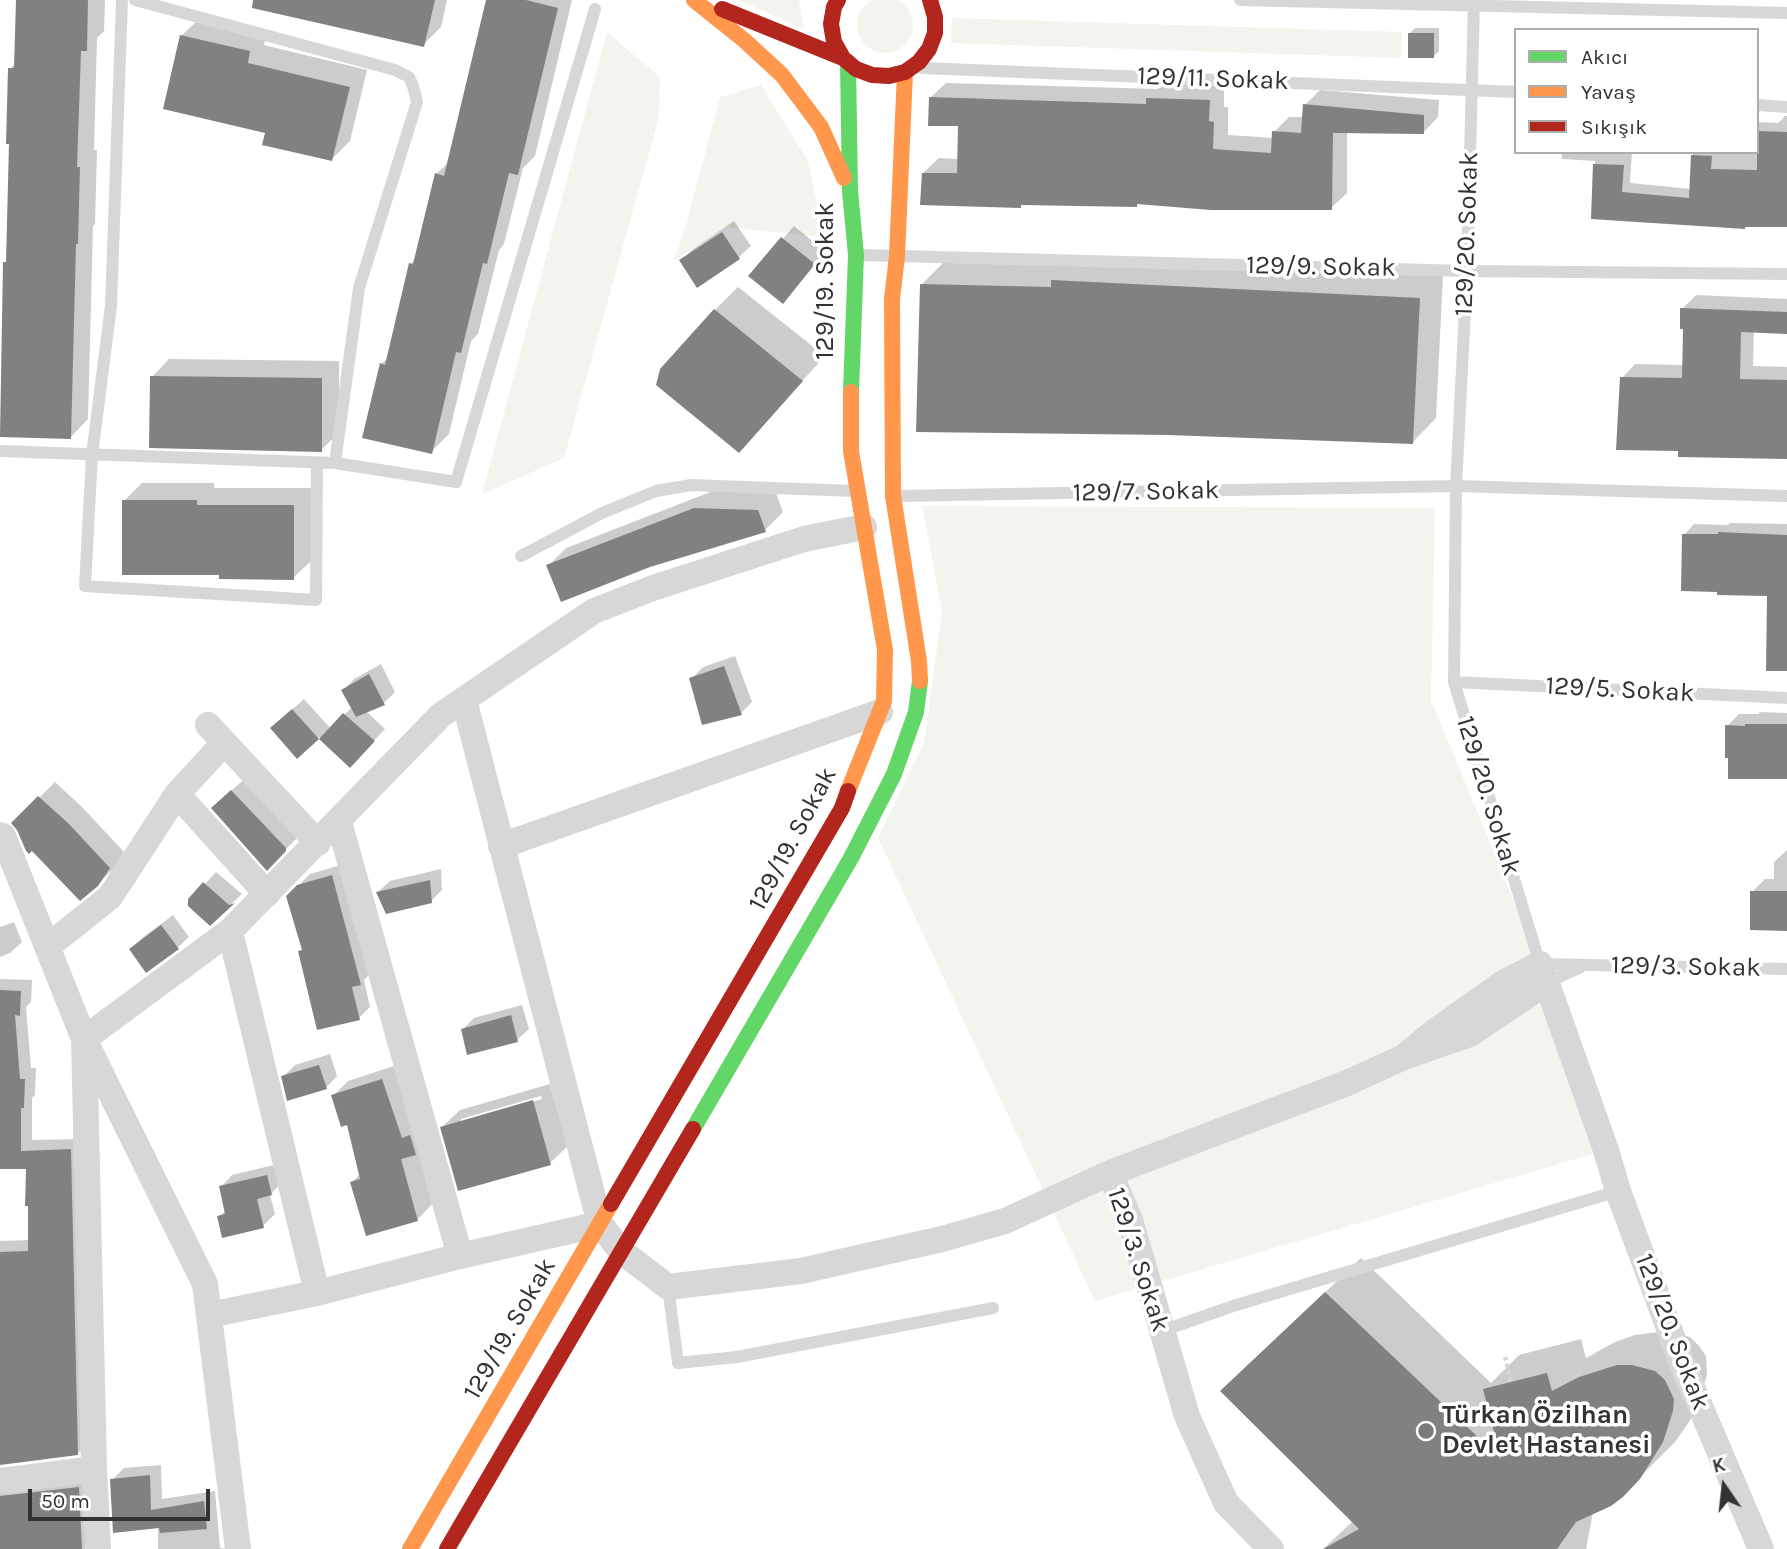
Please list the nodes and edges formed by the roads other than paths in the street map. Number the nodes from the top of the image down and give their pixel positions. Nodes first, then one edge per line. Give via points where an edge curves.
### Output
1 (122, 0) edge
2 (135, 0) edge
3 (696, 0) edge
4 (838, 0) edge
5 (930, 0) edge
6 (1240, 0) edge
7 (1474, 2) edge
8 (595, 9) dead end
9 (1787, 13) edge
10 (845, 60) junction
11 (908, 70) junction
12 (1472, 89) junction
13 (1514, 92) edge
14 (1759, 105) edge
15 (1787, 107) edge
16 (850, 191) junction
17 (856, 255) junction
18 (897, 256) junction
19 (1467, 271) junction
20 (1787, 274) edge
21 (0, 451) edge
22 (92, 455) junction
23 (317, 463) junction
24 (335, 463) junction
25 (1456, 486) junction
26 (875, 494) junction
27 (1787, 496) edge
28 (864, 527) junction
29 (521, 556) dead end
30 (1454, 682) junction
31 (1787, 698) edge
32 (464, 700) junction
33 (880, 712) junction
34 (177, 794) junction
35 (339, 822) junction
36 (0, 835) edge
37 (318, 843) junction
38 (501, 846) junction
39 (267, 894) junction
40 (230, 932) junction
41 (47, 947) junction
42 (1584, 965) junction
43 (1787, 970) edge
44 (1543, 974) junction
45 (84, 1039) junction
46 (1110, 1173) junction
47 (1618, 1191) junction
48 (600, 1224) junction
49 (621, 1251) junction
50 (460, 1256) junction
51 (668, 1287) junction
52 (317, 1293) junction
53 (993, 1308) dead end
54 (209, 1315) junction
55 (1162, 1331) junction
56 (94, 1469) junction
57 (0, 1481) edge
58 (99, 1549) edge
59 (238, 1549) edge
60 (410, 1549) edge
61 (447, 1549) edge
62 (1271, 1549) edge
63 (1761, 1549) edge

1 - 22 lane via 111,306
2 - 24 lane via 395,70 409,77 413,86 417,102 359,288
3 - 10 main road
3 - 16 main road via 782,75 821,127
4 - 10 main road, 129/19. Sokak via 831,24 834,42
5 - 11 main road via 935,33 929,49
6 - 7 lane
7 - 9 lane
7 - 12 lane, 129/20. Sokak
8 - 24 lane via 456,482
10 - 11 main road via 872,75
10 - 16 main road, 129/19. Sokak
11 - 12 lane, 129/11. Sokak
11 - 18 main road, 129/19. Sokak
12 - 13 lane, 129/11. Sokak
12 - 19 lane, 129/20. Sokak
14 - 15 lane
16 - 17 main road, 129/19. Sokak
17 - 18 lane, 129/9. Sokak
17 - 26 main road, 129/19. Sokak via 851,451
18 - 19 lane, 129/9. Sokak
18 - 26 main road, 129/19. Sokak via 891,413
19 - 20 lane, 129/9. Sokak
19 - 25 lane, 129/20. Sokak
21 - 22 lane
22 - 23 lane
22 - 23 lane via 85,586 316,600
23 - 24 lane
25 - 26 lane, 129/7. Sokak
25 - 27 lane, 129/7. Sokak
25 - 30 lane, 129/20. Sokak
26 - 28 main road, 129/19. Sokak
26 - 29 lane, 129/7. Sokak via 691,485 656,491 602,513
26 - 49 main road, 129/19. Sokak via 919,661 916,712 894,774 851,858
28 - 32 street via 804,539 594,611
28 - 33 main road, 129/19. Sokak via 885,650
30 - 31 lane, 129/5. Sokak
30 - 44 lane, 129/20. Sokak
32 - 35 street via 441,715
32 - 38 street
33 - 38 street
33 - 48 main road, 129/19. Sokak via 842,808
34 - 37 street via 216,734
34 - 39 street
34 - 41 street via 110,897
35 - 37 street
35 - 50 street
36 - 41 street
37 - 39 street
38 - 48 street
39 - 40 street
40 - 45 street
40 - 52 street
41 - 45 street
42 - 43 lane, 129/3. Sokak
42 - 44 lane, 129/3. Sokak
42 - 44 lane, 129/3. Sokak
44 - 46 street, 129/3. Sokak via 1503,983 1404,1057
44 - 47 street, 129/20. Sokak
45 - 54 street via 205,1284
45 - 56 street
46 - 51 street via 1005,1221 942,1239 802,1271
46 - 55 street, 129/3. Sokak via 1130,1220
47 - 55 lane
47 - 63 street, 129/20. Sokak via 1683,1366
48 - 49 street
48 - 50 street
48 - 60 main road, 129/19. Sokak
49 - 51 street
49 - 61 main road, 129/19. Sokak
50 - 52 street
51 - 53 lane via 678,1363 737,1357
52 - 54 street
54 - 59 street
55 - 62 street, 129/3. Sokak via 1187,1416 1222,1496
56 - 57 street
56 - 58 street

